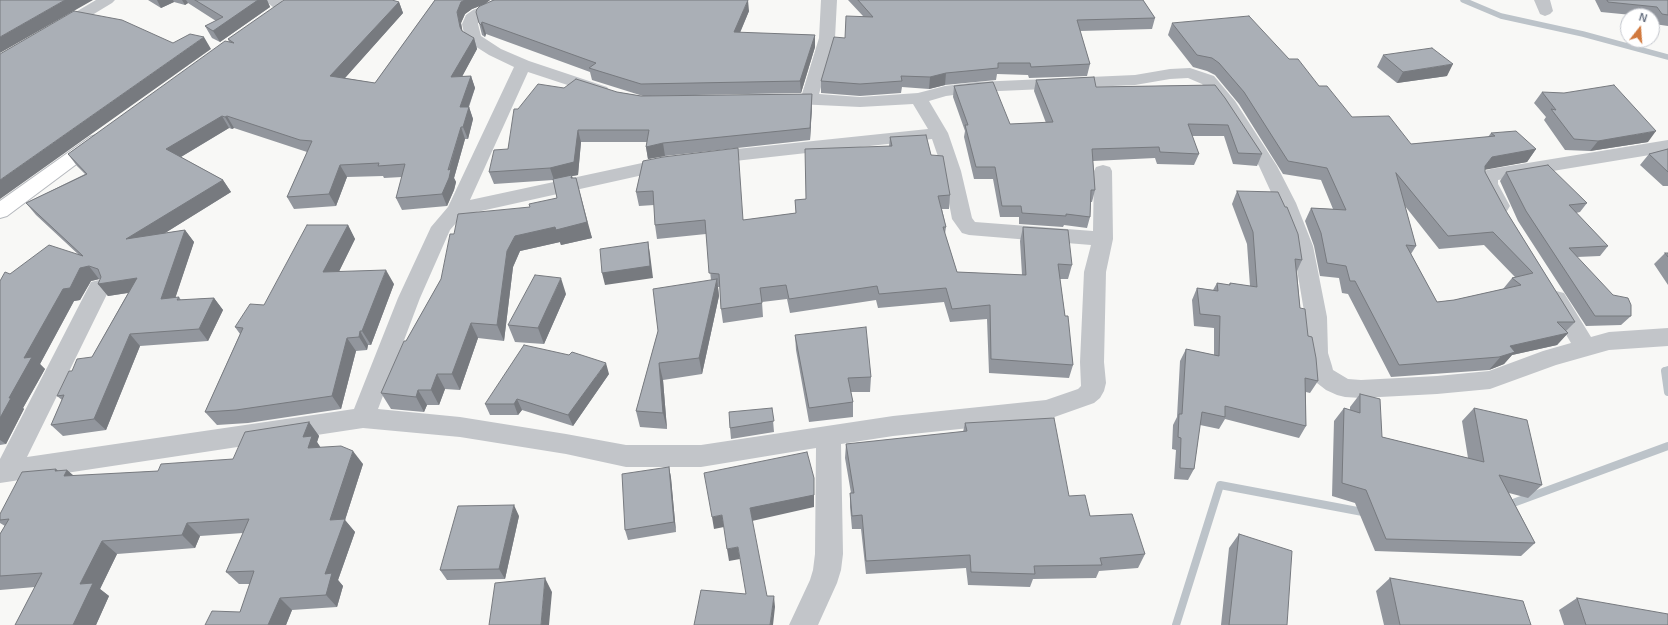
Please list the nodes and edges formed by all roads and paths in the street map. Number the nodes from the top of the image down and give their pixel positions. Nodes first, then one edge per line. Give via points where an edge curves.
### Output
1 (106, 0) edge
2 (474, 0) edge
3 (829, 0) edge
4 (496, 4) edge
5 (47, 35) edge
6 (523, 65) junction
7 (613, 95) edge
8 (919, 98) junction
9 (762, 99) edge
10 (809, 99) junction
11 (107, 133) edge
12 (939, 133) junction
13 (1668, 146) edge
14 (1103, 171) dead end
15 (456, 210) junction
16 (0, 211) edge
17 (1508, 222) edge
18 (1103, 239) junction
19 (1545, 282) edge
20 (99, 288) edge
21 (1668, 337) edge
22 (1586, 348) junction
23 (363, 418) junction
24 (829, 437) junction
25 (4, 471) edge
26 (803, 625) edge

1 - 5 street
2 - 4 street
3 - 10 street via 828,38
4 - 6 street via 472,18 470,24 473,38
6 - 7 street
6 - 15 street
8 - 10 street via 860,102
8 - 12 street
8 - 22 street via 945,91 977,87 1135,80 1170,74 1190,73 1208,80 1229,105 1268,166 1286,203 1303,246 1316,316 1320,366 1325,376 1345,388 1437,385 1490,380 1551,357
9 - 10 street
11 - 16 street
12 - 15 street via 665,163
12 - 18 street via 952,171 962,219 969,228
13 - 17 street via 1491,175 1488,184
14 - 18 street
15 - 23 street via 441,227 409,298
18 - 24 street via 1095,272 1092,362 1094,383 1092,391 1086,396 1046,410 893,426
19 - 22 street
20 - 25 street
21 - 22 street via 1609,341
23 - 24 street via 460,427 626,456 700,456
23 - 25 street
24 - 26 street via 830,554 823,583

